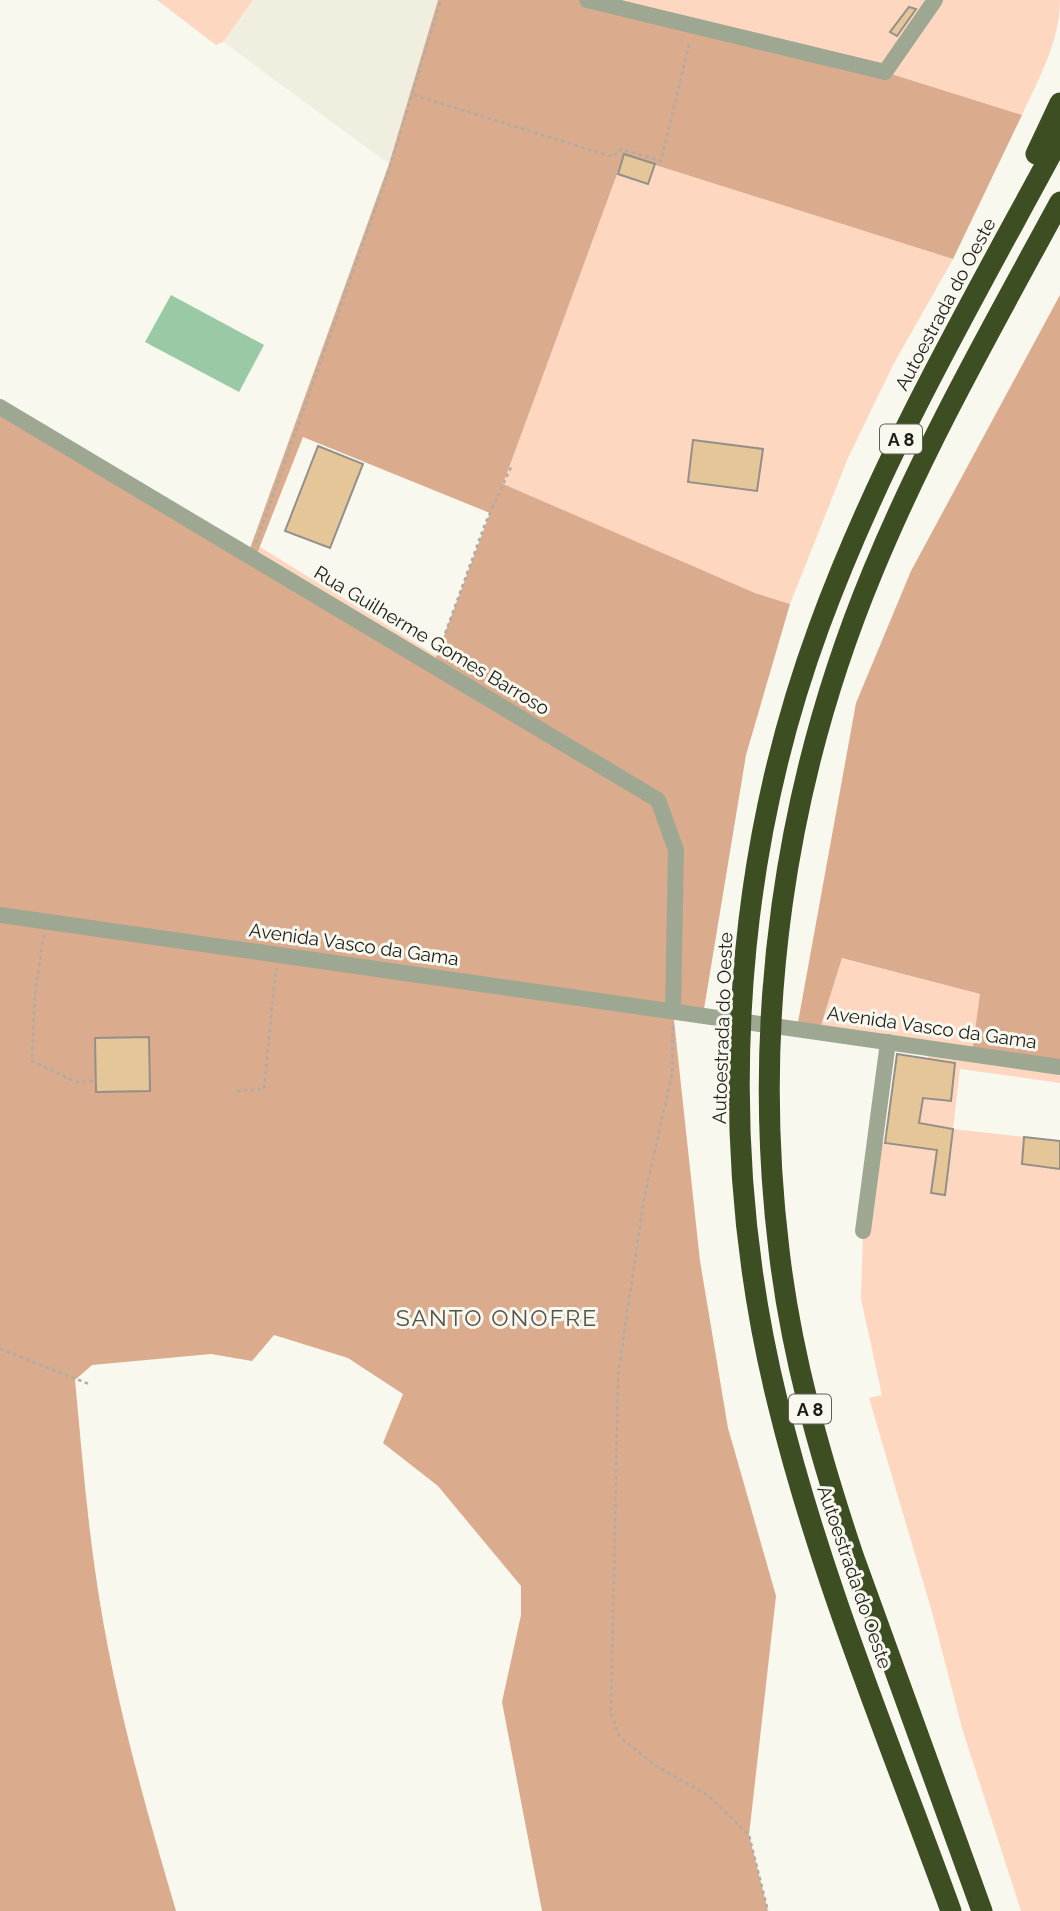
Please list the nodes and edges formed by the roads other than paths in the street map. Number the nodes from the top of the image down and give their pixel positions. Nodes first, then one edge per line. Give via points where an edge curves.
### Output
1 (587, 0) edge
2 (935, 0) edge
3 (1060, 103) edge
4 (1060, 138) edge
5 (1060, 202) edge
6 (1060, 230) edge
7 (993, 256) junction
8 (999, 318) junction
9 (0, 407) edge
10 (0, 915) edge
11 (673, 1011) junction
12 (888, 1042) junction
13 (1060, 1068) edge
14 (863, 1231) dead end
15 (906, 1786) junction
16 (935, 1911) edge
17 (951, 1911) edge
18 (982, 1911) edge

1 - 2 street via 885,72
3 - 7 highway
4 - 7 highway, Autoestrada do Oeste / A 8
5 - 8 highway, Autoestrada do Oeste / A 8
6 - 8 highway via 1030,284
7 - 15 highway, Autoestrada do Oeste / A 8 via 895,450 819,627 769,806 748,931 743,994 741,1155 764,1343 813,1528
8 - 18 highway, Autoestrada do Oeste / A 8 via 898,513 827,699 784,883 769,1070 779,1251 788,1314 816,1434 853,1555
9 - 11 street, Rua Guilherme Gomes Barroso via 658,800 676,850
10 - 11 street, Avenida Vasco da Gama
11 - 12 street, Avenida Vasco da Gama
12 - 13 street, Avenida Vasco da Gama
12 - 14 street
15 - 16 highway via 911,1835
15 - 17 highway, Autoestrada do Oeste / A 8

